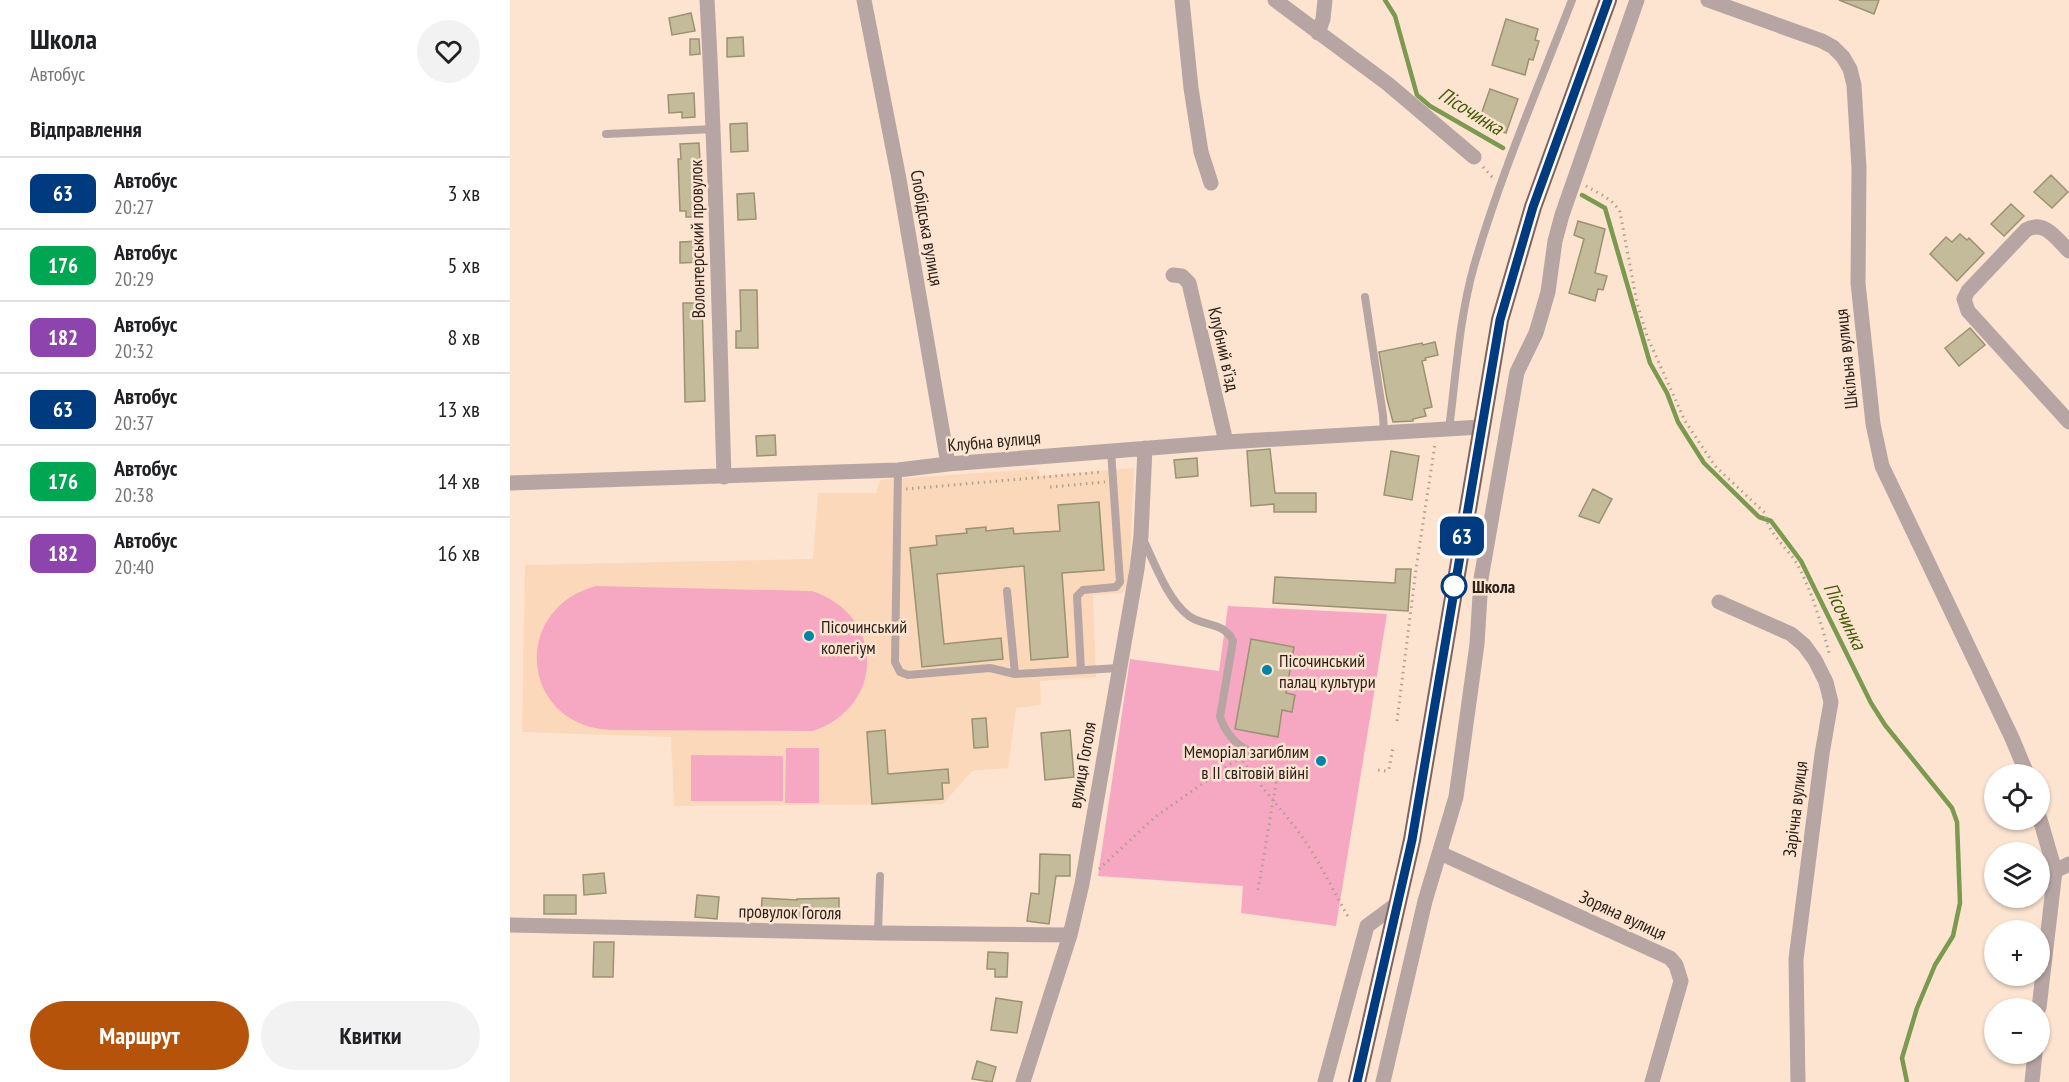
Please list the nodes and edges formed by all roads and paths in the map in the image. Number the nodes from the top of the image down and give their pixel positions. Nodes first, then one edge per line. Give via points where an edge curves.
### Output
1 (707, 0) edge
2 (864, 0) edge
3 (1182, 0) edge
4 (1275, 0) edge
5 (1325, 0) edge
6 (1572, 0) edge
7 (1608, 0) edge
8 (1637, 0) edge
9 (1709, 0) edge
10 (1318, 33) junction
11 (714, 129) junction
12 (606, 134) dead end
13 (1474, 158) joint
14 (1574, 179) junction
15 (1211, 183) dead end
16 (1501, 186) junction
17 (2069, 251) edge
18 (1173, 275) dead end
19 (1365, 297) dead end
20 (2069, 422) edge
21 (1481, 427) junction
22 (1443, 429) junction
23 (1384, 433) junction
24 (1226, 442) junction
25 (1145, 448) junction
26 (1111, 451) junction
27 (948, 464) junction
28 (898, 470) junction
29 (1112, 471) junction
30 (724, 477) junction
31 (1040, 477) junction
32 (1113, 481) junction
33 (510, 483) edge
34 (1040, 483) dead end
35 (1050, 487) dead end
36 (899, 490) junction
37 (1141, 536) junction
38 (1007, 591) dead end
39 (1719, 602) dead end
40 (1831, 661) dead end
41 (1119, 668) junction
42 (1081, 670) junction
43 (1015, 674) junction
44 (1397, 722) dead end
45 (1393, 747) dead end
46 (1274, 755) dead end
47 (2023, 764) edge
48 (1378, 770) dead end
49 (1278, 772) dead end
50 (1272, 801) junction
51 (2043, 830) edge
52 (1440, 853) junction
53 (2069, 864) edge
54 (2055, 871) junction
55 (880, 876) dead end
56 (1082, 884) junction
57 (1258, 890) dead end
58 (1398, 903) junction
59 (1349, 918) dead end
60 (510, 925) edge
61 (878, 933) junction
62 (1070, 935) junction
63 (2041, 998) edge
64 (2034, 1064) edge
65 (1023, 1082) edge
66 (1325, 1082) edge
67 (1357, 1082) edge
68 (1383, 1082) edge
69 (1652, 1082) edge
70 (1798, 1082) edge
71 (2032, 1082) edge

1 - 11 street, Волонтерський провулок
2 - 27 street, Слобідська вулиця
3 - 15 street via 1194,110
4 - 10 street
5 - 10 street
6 - 16 lane
7 - 21 highway via 1533,207 1500,320
8 - 14 street
9 - 47 street, Шкільна вулиця via 1822,41 1838,52 1850,69 1858,168 1858,283 1873,424 1882,466
10 - 13 street via 1388,84
11 - 12 lane
11 - 30 street, Волонтерський провулок
13 - 16 path
14 - 40 path via 1616,205 1620,212 1647,336 1685,421 1715,466 1765,513 1766,523 1797,564
14 - 52 street via 1555,241 1548,292 1536,333 1517,372 1481,579 1477,644 1456,797
16 - 22 lane via 1474,267
17 - 20 street via 2046,228 2033,226 1964,299 1968,311
18 - 24 street, Клубний в’їзд via 1182,276 1189,283
19 - 23 lane
21 - 22 street, Клубна вулиця
21 - 58 highway
22 - 23 street, Клубна вулиця
22 - 44 path via 1416,569
23 - 24 street, Клубна вулиця
24 - 25 street, Клубна вулиця
25 - 26 street, Клубна вулиця
25 - 37 street, вулиця Гоголя
26 - 27 street, Клубна вулиця
26 - 29 lane
27 - 28 street, Клубна вулиця
28 - 30 street, Клубна вулиця
28 - 36 lane
29 - 31 path
29 - 32 lane
30 - 33 street, Клубна вулиця
31 - 34 path
31 - 36 path
32 - 35 path
32 - 42 lane via 1120,582 1114,588 1083,590 1077,596
36 - 43 lane via 895,662 898,669 908,675 990,668
37 - 41 street, вулиця Гоголя
37 - 46 lane via 1164,584 1185,614 1223,628 1233,641 1220,717 1224,728 1250,752
38 - 43 lane
39 - 70 street, Зарічна вулиця via 1791,634 1804,645 1826,682 1831,702 1796,959
41 - 42 lane
41 - 56 street, вулиця Гоголя
42 - 43 lane
45 - 48 path via 1389,769
49 - 50 path
50 - 56 path via 1241,757 1155,817
50 - 57 path
50 - 59 path via 1305,842
51 - 54 street
52 - 68 street
52 - 69 street, Зоряна вулиця via 1670,958 1681,981
53 - 54 street
54 - 63 street
55 - 61 lane
56 - 62 street, вулиця Гоголя
58 - 66 street via 1367,926
58 - 67 highway
60 - 61 street, провулок Гоголя
61 - 62 street, провулок Гоголя
62 - 65 street, вулиця Гоголя
64 - 71 street

